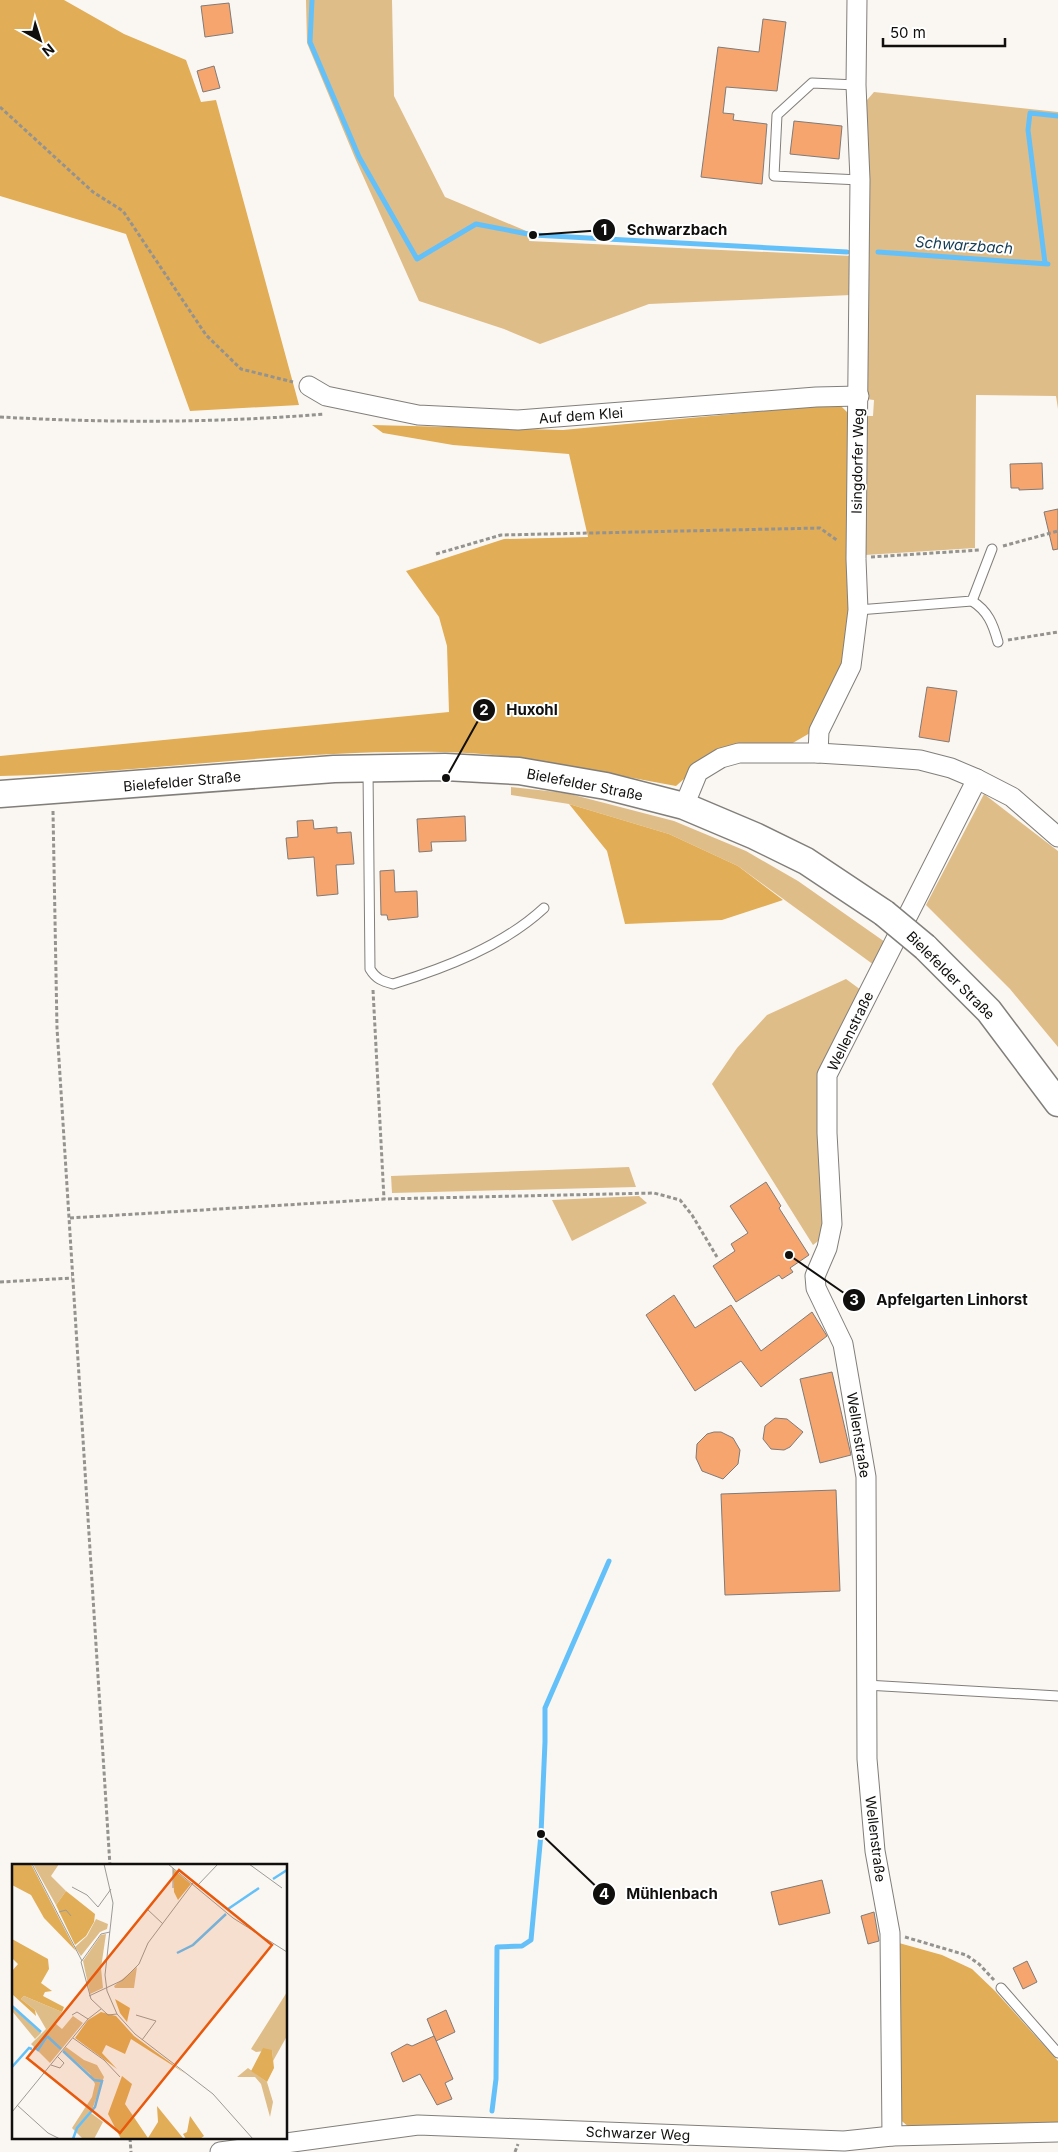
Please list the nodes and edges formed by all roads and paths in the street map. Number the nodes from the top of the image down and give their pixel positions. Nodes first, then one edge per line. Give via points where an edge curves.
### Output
1 (857, 0) edge
2 (856, 85) junction
3 (0, 107) edge
4 (860, 180) junction
5 (308, 386) joint
6 (859, 396) junction
7 (330, 414) dead end
8 (0, 418) edge
9 (1058, 531) edge
10 (839, 549) dead end
11 (992, 549) junction
12 (436, 554) dead end
13 (856, 558) junction
14 (972, 601) junction
15 (858, 610) junction
16 (1058, 632) edge
17 (998, 642) joint
18 (818, 753) junction
19 (368, 768) junction
20 (977, 779) junction
21 (53, 792) junction
22 (0, 794) edge
23 (684, 806) junction
24 (1058, 837) edge
25 (544, 908) dead end
26 (374, 977) junction
27 (1058, 1103) edge
28 (384, 1199) junction
29 (70, 1218) junction
30 (717, 1257) dead end
31 (72, 1278) junction
32 (0, 1282) edge
33 (866, 1685) junction
34 (1058, 1696) edge
35 (110, 1864) edge
36 (890, 1933) junction
37 (1001, 1988) joint
38 (1058, 2053) edge
39 (1058, 2132) edge
40 (892, 2136) junction
41 (844, 2146) edge
42 (220, 2152) edge

1 - 2 street, Isingdorfer Weg
2 - 4 street, Isingdorfer Weg
2 - 4 lane via 812,83 777,115 774,176
3 - 5 path via 93,192 122,211 206,335 241,369
4 - 6 street, Isingdorfer Weg
5 - 6 street, Auf dem Klei via 326,396 418,415 518,420
6 - 13 street, Isingdorfer Weg
7 - 8 path via 84,422
9 - 11 path
10 - 12 path via 838,540 820,528 501,535
11 - 13 path
11 - 14 lane
13 - 15 street, Isingdorfer Weg
14 - 15 lane
14 - 17 lane via 983,608
15 - 18 street, Isingdorfer Weg via 851,666 820,731
16 - 17 path
18 - 20 street via 920,760
18 - 23 street via 739,754 721,758 698,772
19 - 21 main road, Bielefelder Straße
19 - 23 main road, Bielefelder Straße via 519,770 606,786
19 - 26 lane via 370,969
20 - 24 street via 1012,797
20 - 33 street, Wellenstraße via 827,1075 832,1224 827,1248 815,1276 816,1288 843,1344 866,1476
21 - 22 main road, Bielefelder Straße
21 - 29 path via 57,1028
23 - 27 main road, Bielefelder Straße, bridge via 806,861 884,913 925,947 989,1011
25 - 26 lane via 520,929 455,962 393,984
26 - 28 path via 372,999
28 - 29 path
28 - 30 path via 654,1193 680,1200
29 - 31 path
31 - 32 path
31 - 35 path
33 - 34 lane
33 - 36 street, Wellenstraße via 867,1759 874,1842
36 - 37 path via 966,1955
36 - 40 street, Wellenstraße
37 - 38 lane
39 - 40 street, Schwarzer Weg
40 - 41 street, Schwarzer Weg
41 - 42 street, Schwarzer Weg via 418,2125

